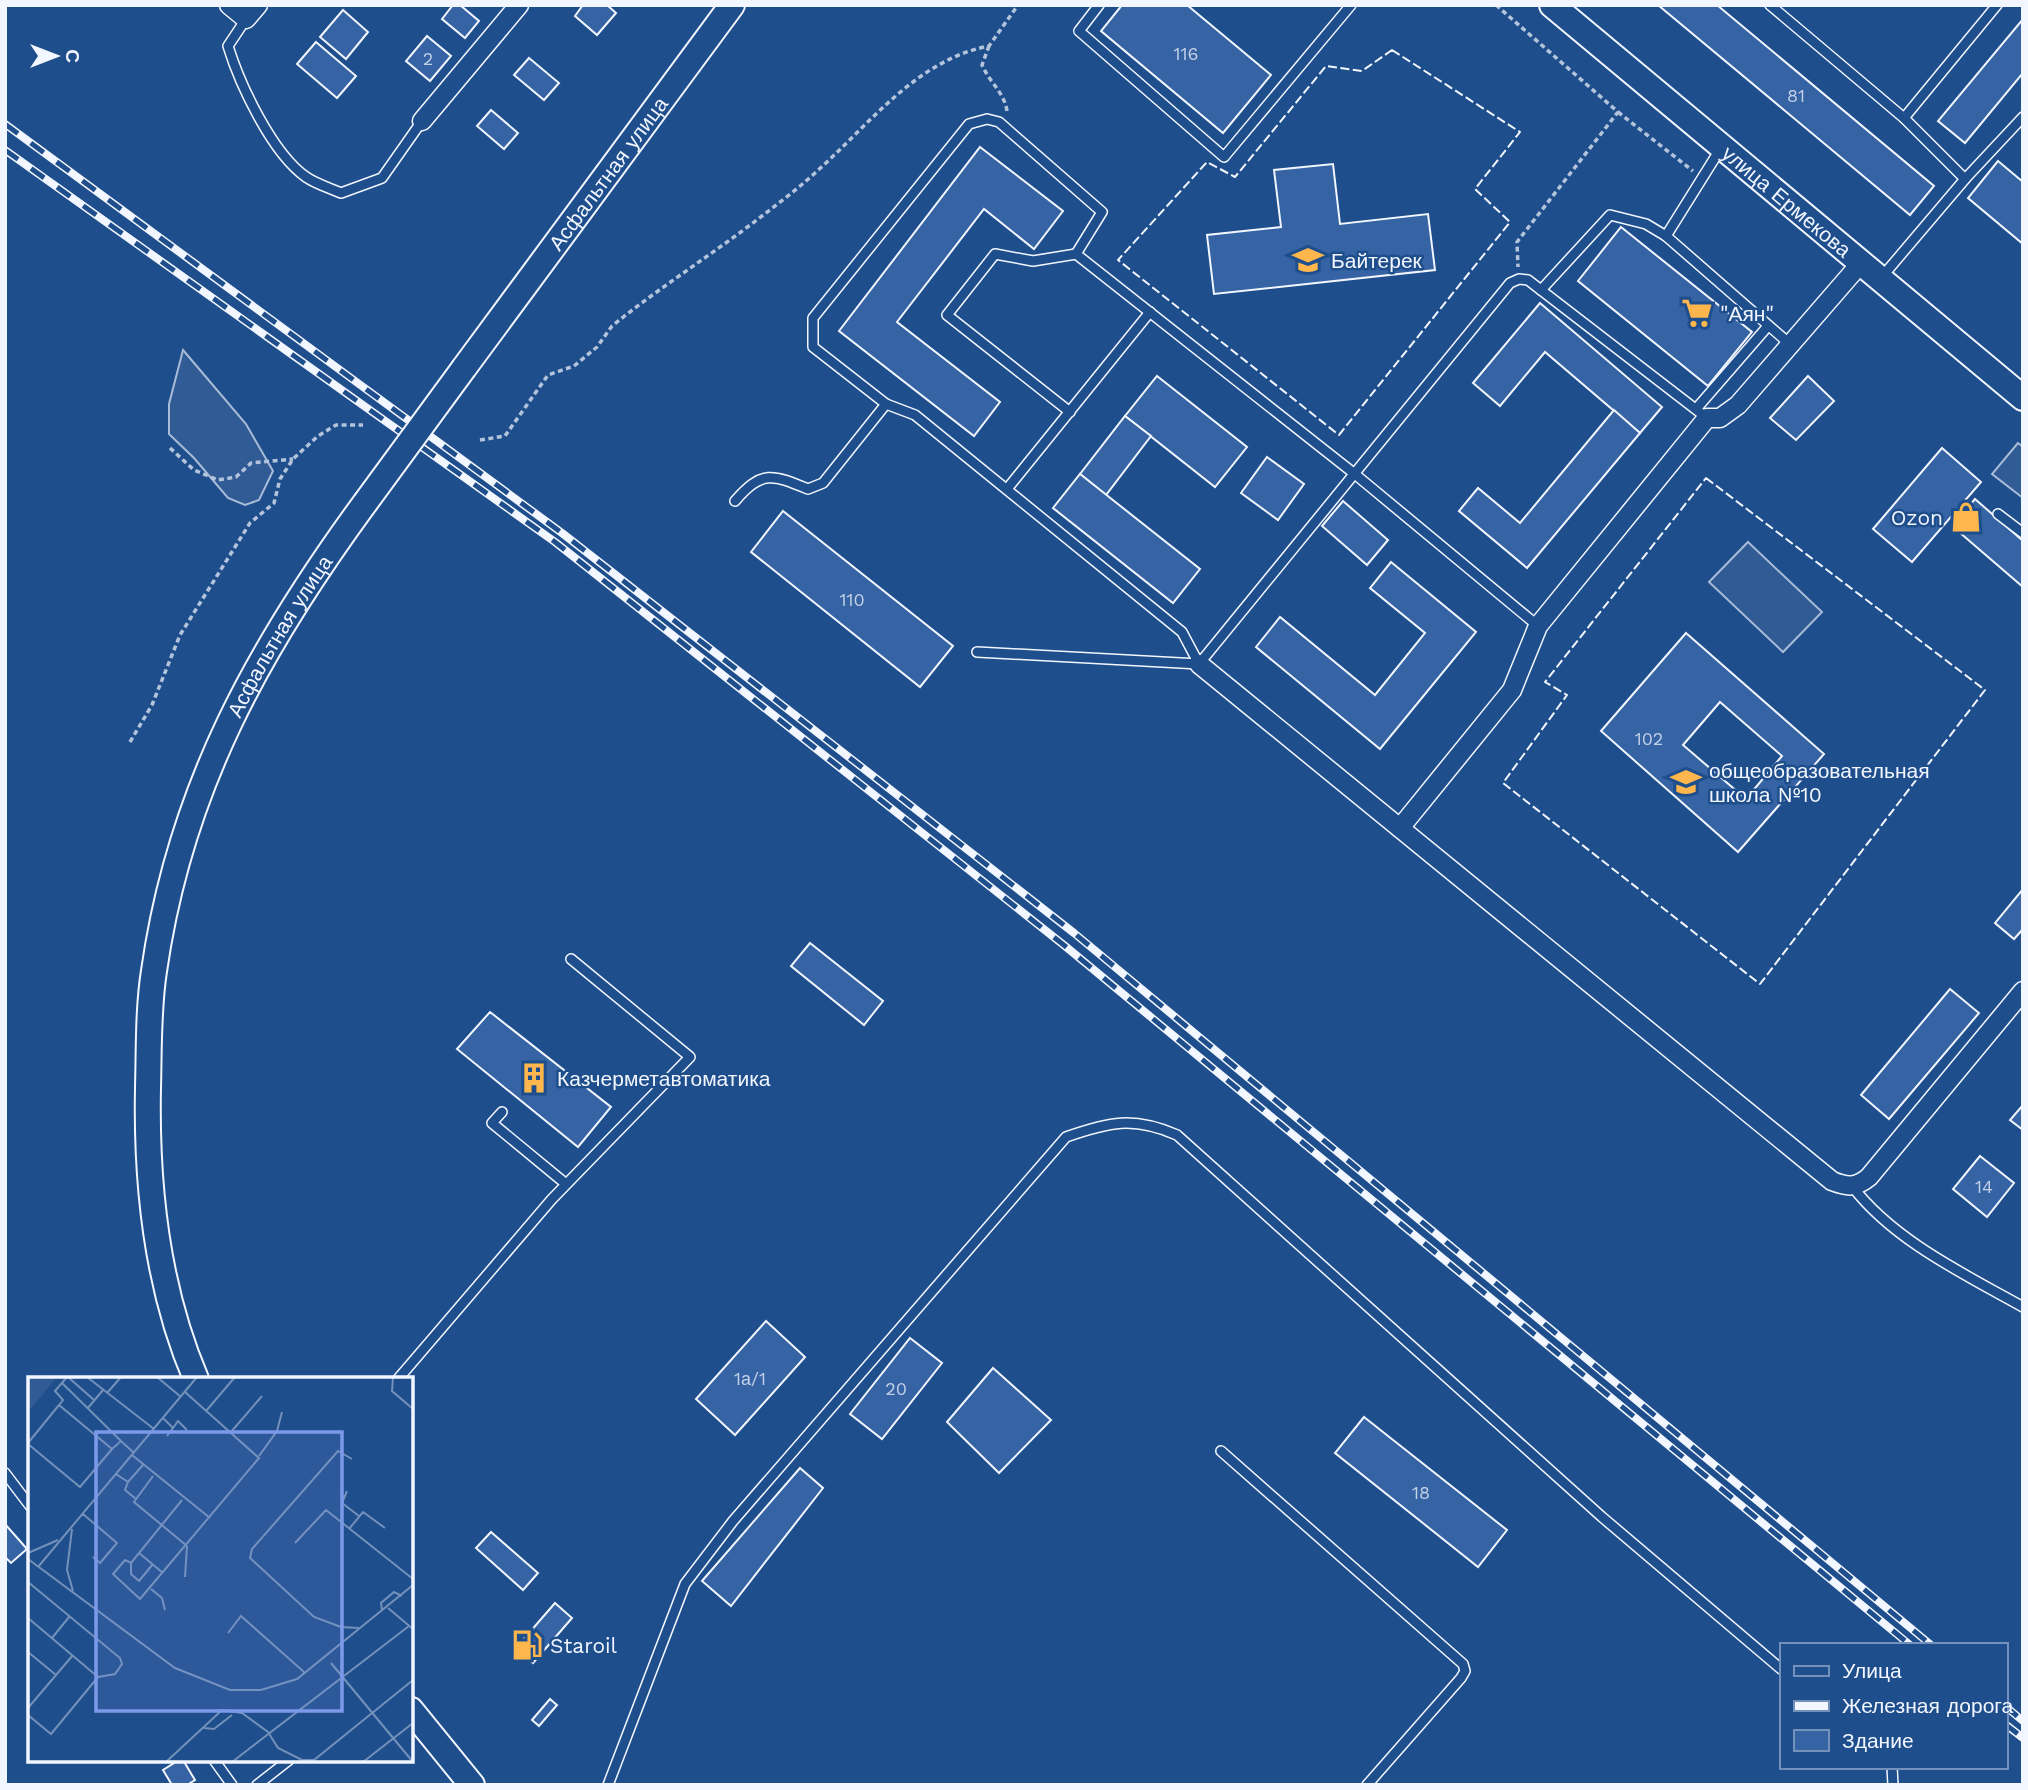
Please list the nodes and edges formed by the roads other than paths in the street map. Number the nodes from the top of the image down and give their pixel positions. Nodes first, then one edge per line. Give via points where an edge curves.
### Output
1 (229, 5) edge
2 (519, 5) edge
3 (732, 5) edge
4 (1099, 5) edge
5 (1351, 5) edge
6 (1552, 5) edge
7 (1770, 5) edge
8 (1997, 5) edge
9 (252, 12) edge
10 (2023, 117) edge
11 (1904, 118) junction
12 (422, 121) joint
13 (1722, 147) junction
14 (1965, 179) junction
15 (1666, 236) junction
16 (1076, 254) junction
17 (1861, 263) junction
18 (1881, 279) junction
19 (1541, 290) junction
20 (1150, 312) junction
21 (1768, 326) junction
22 (1791, 345) junction
23 (2023, 398) edge
24 (886, 404) junction
25 (1070, 412) junction
26 (1701, 414) junction
27 (1356, 475) junction
28 (1007, 489) junction
29 (735, 501) dead end
30 (1998, 514) dead end
31 (2023, 533) edge
32 (1538, 626) junction
33 (977, 652) dead end
34 (1199, 664) junction
35 (1400, 828) junction
36 (571, 959) dead end
37 (2023, 991) edge
38 (502, 1112) dead end
39 (566, 1184) junction
40 (1853, 1186) junction
41 (2023, 1307) edge
42 (195, 1377) edge
43 (400, 1377) edge
44 (1221, 1451) dead end
45 (5, 1473) edge
46 (28, 1503) edge
47 (1780, 1668) edge
48 (413, 1712) edge
49 (215, 1762) edge
50 (286, 1762) edge
51 (232, 1785) edge
52 (257, 1785) edge
53 (472, 1785) edge
54 (608, 1785) edge
55 (1367, 1785) edge

1 - 9 street
2 - 12 street
3 - 42 main road, Асфальтная улица, bridge via 312,575 263,654 218,743 190,816 153,973 146,1152 169,1298
4 - 5 lane via 1079,31 1224,157
6 - 13 main road, улица Ермекова
7 - 11 lane
8 - 11 lane
9 - 12 lane via 228,46 239,81 271,138 306,177 341,192 383,178
10 - 14 lane
11 - 14 lane
13 - 15 lane
13 - 17 main road, улица Ермекова
14 - 18 lane
15 - 19 lane via 1646,224 1610,215
15 - 21 lane
16 - 20 lane
16 - 24 lane via 1102,212 999,122 987,119 969,124 813,318 813,347
16 - 25 lane via 1033,261 995,254 947,315
17 - 18 main road, улица Ермекова
17 - 22 street
18 - 23 main road, улица Ермекова
19 - 26 lane
19 - 27 lane via 1528,280 1510,283
20 - 25 lane
20 - 27 lane
21 - 22 lane
21 - 26 lane
22 - 26 street via 1738,405 1720,418
24 - 28 lane via 915,415
24 - 29 lane via 823,483 808,489 774,475 751,483
25 - 28 lane
26 - 32 street
27 - 32 lane
27 - 34 lane
28 - 34 lane via 1182,632
30 - 31 lane
32 - 35 street via 1512,690
33 - 34 lane
34 - 35 street
35 - 40 street via 1832,1181
36 - 39 lane via 690,1057
37 - 40 street via 1869,1177
38 - 39 lane via 492,1123
39 - 43 lane
40 - 41 lane via 1885,1220 1932,1254
44 - 55 lane via 1463,1664 1461,1678
45 - 46 lane
47 - 54 lane via 1602,1517 1177,1135 1152,1124 1110,1122 1066,1138 733,1521 685,1584
48 - 53 main road
49 - 51 lane
50 - 52 lane

